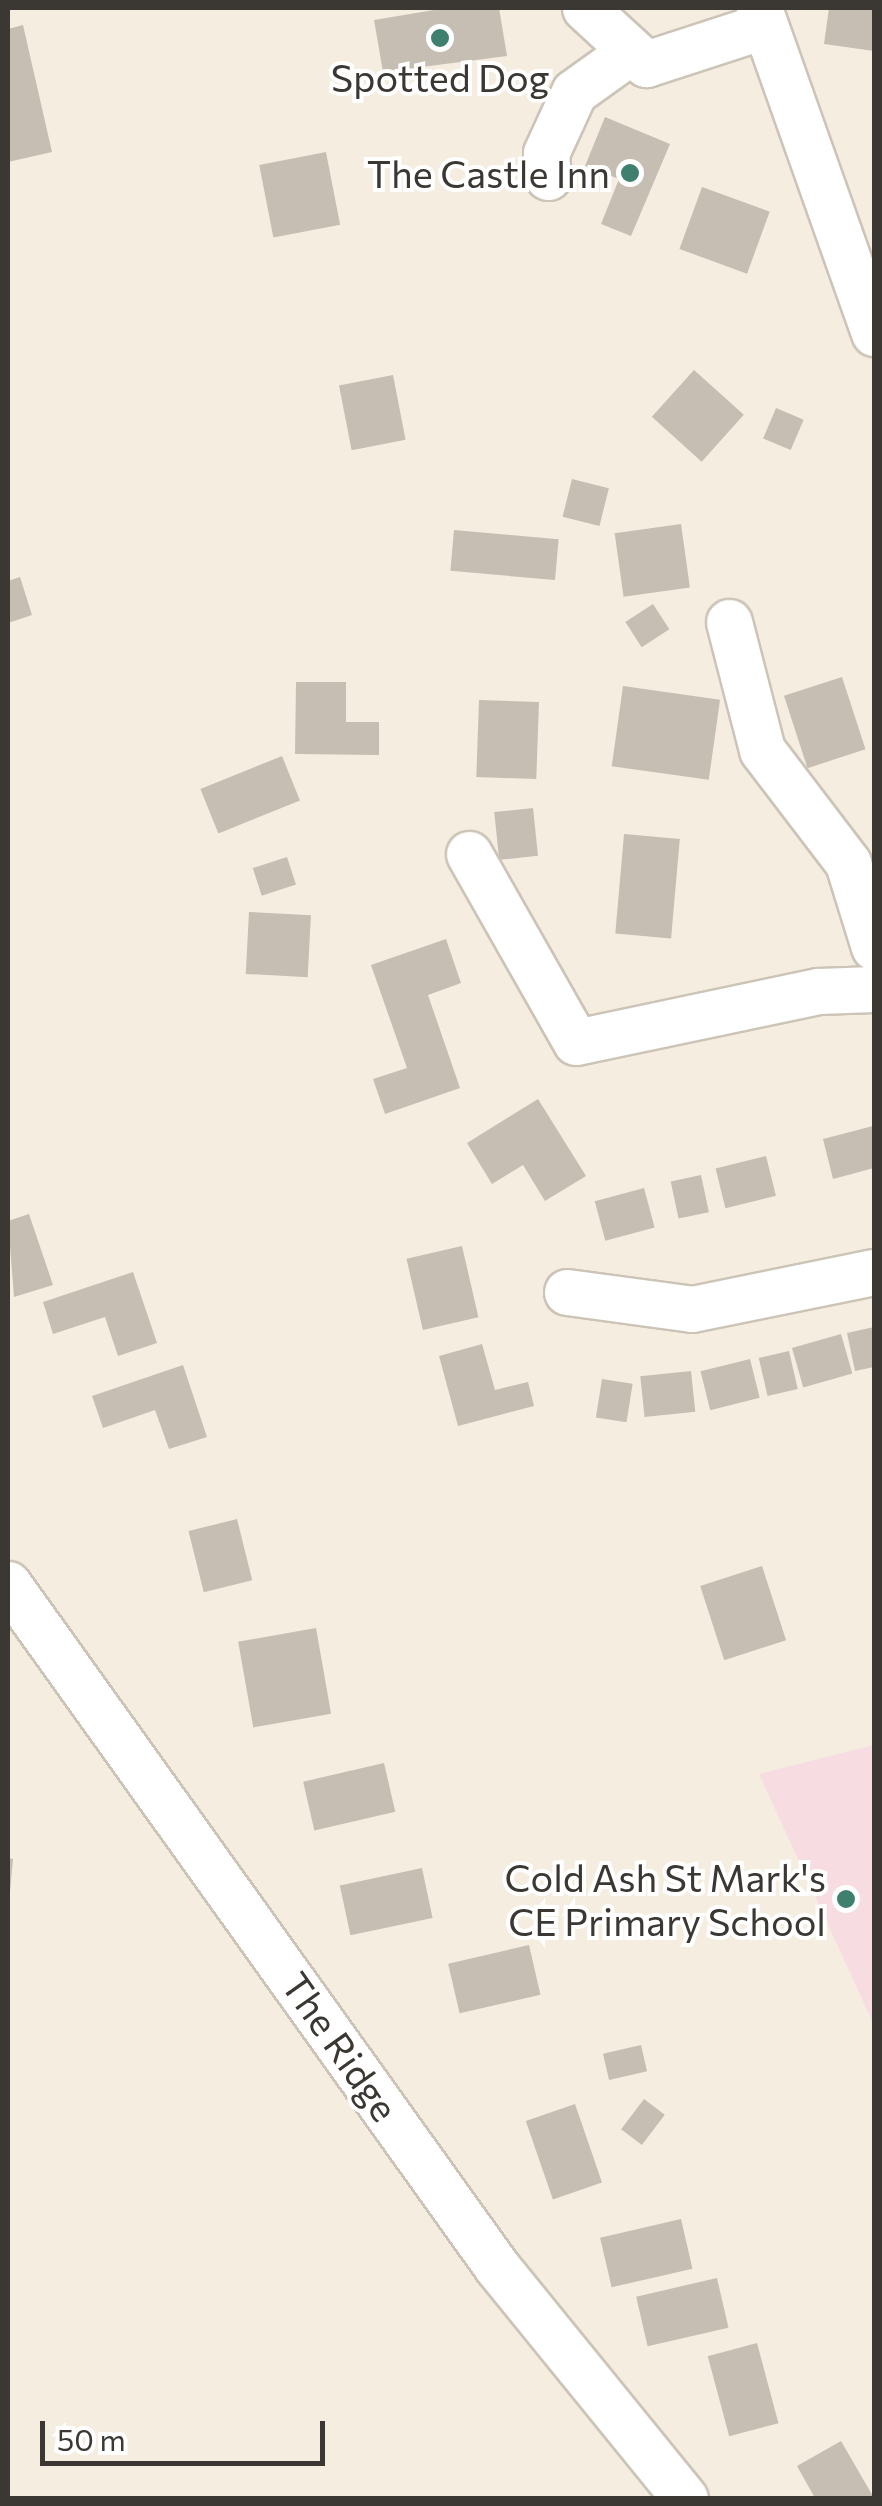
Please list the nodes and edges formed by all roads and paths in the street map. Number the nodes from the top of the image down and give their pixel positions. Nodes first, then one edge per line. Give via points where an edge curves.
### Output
1 (585, 8) edge
2 (761, 17) edge
3 (631, 51) junction
4 (548, 177) dead end
5 (874, 334) edge
6 (728, 622) dead end
7 (470, 854) dead end
8 (874, 948) edge
9 (874, 989) edge
10 (874, 1272) edge
11 (567, 1292) dead end
12 (8, 1584) edge
13 (684, 2498) edge

1 - 3 street
2 - 3 street via 646,64
2 - 5 street
3 - 4 street via 574,92 546,153
6 - 8 street via 762,750 848,863
7 - 9 street via 576,1042 819,991
10 - 11 street via 692,1309
12 - 13 street, The Ridge via 497,2268

